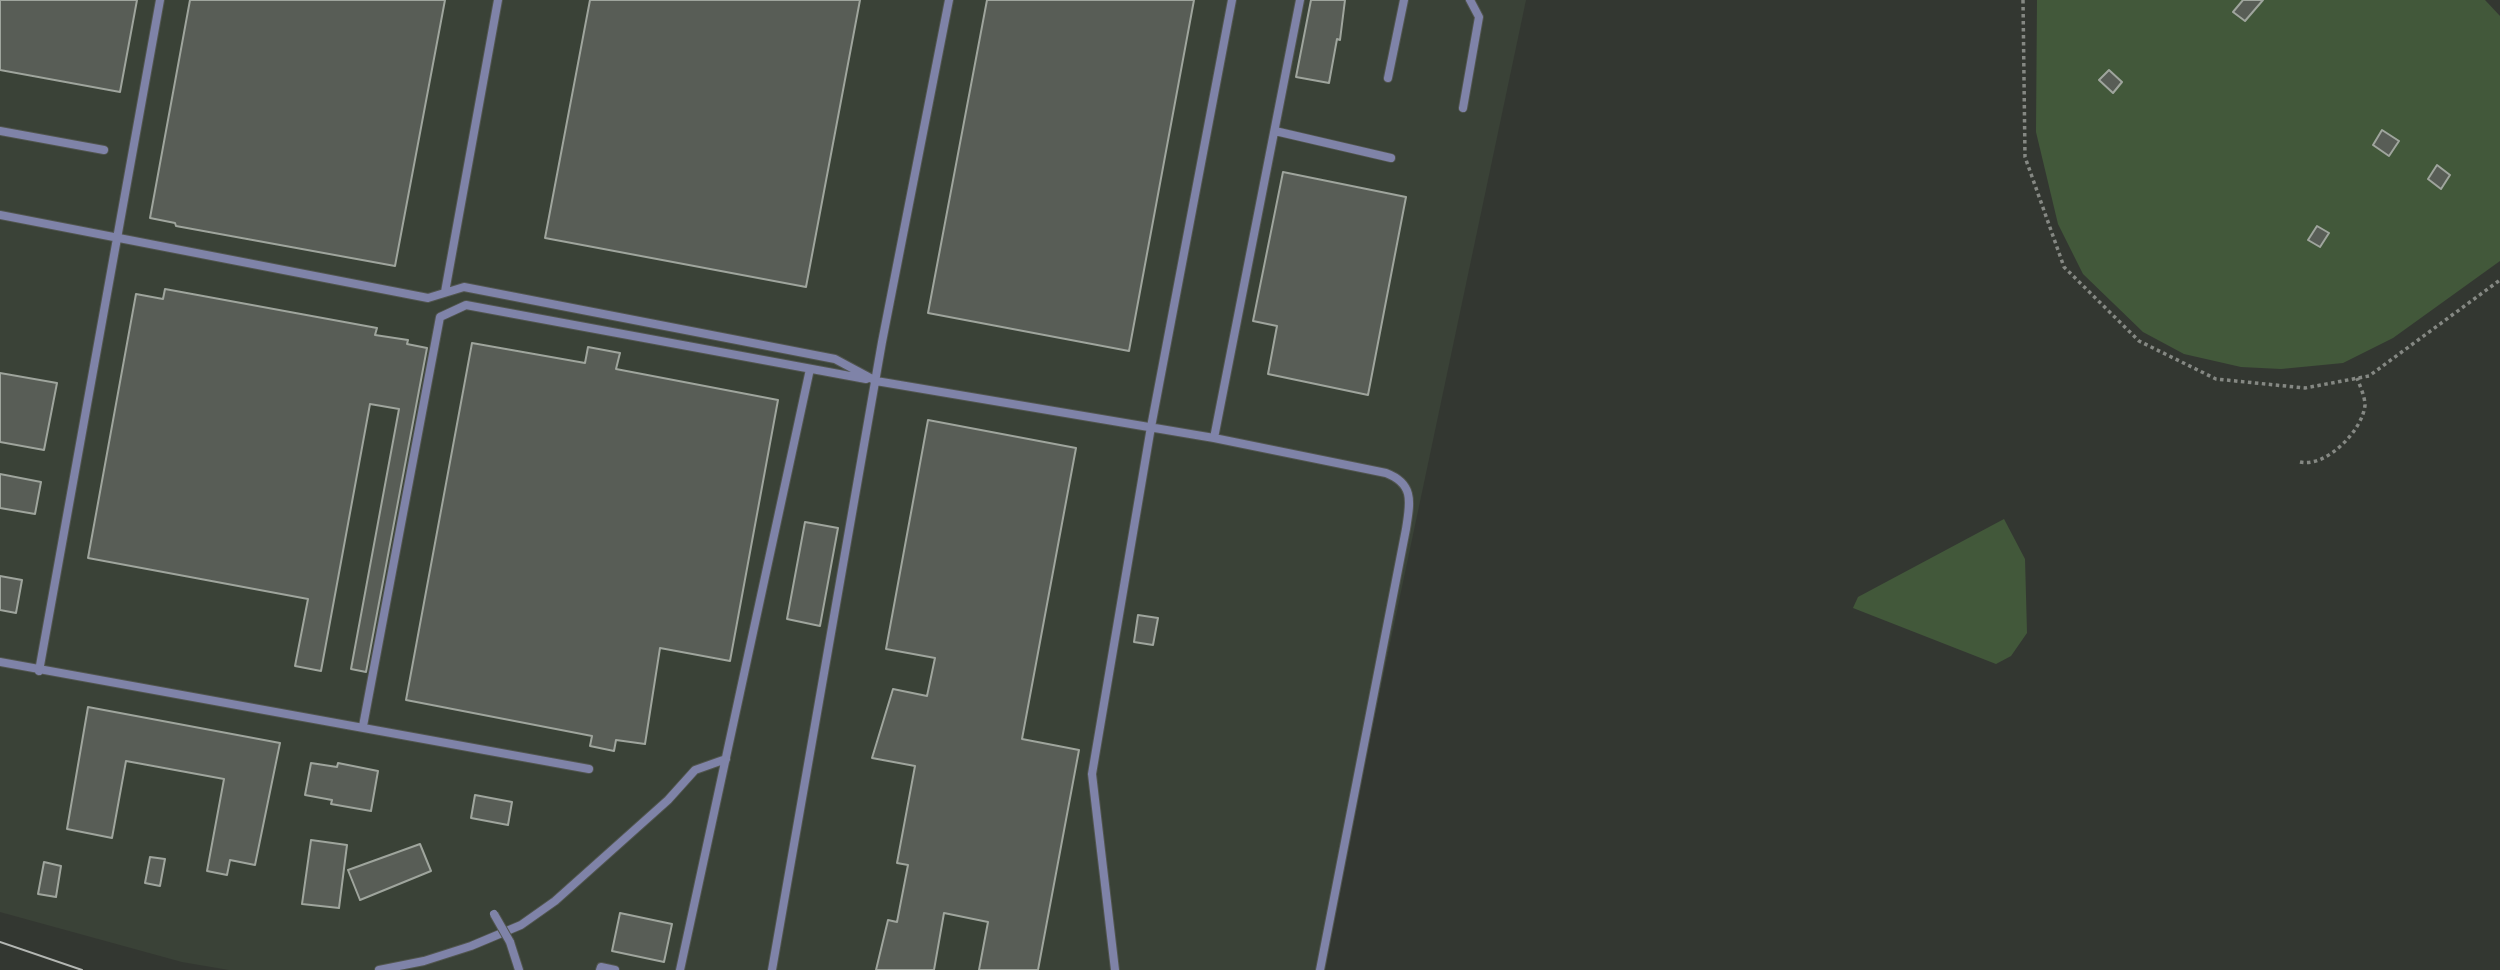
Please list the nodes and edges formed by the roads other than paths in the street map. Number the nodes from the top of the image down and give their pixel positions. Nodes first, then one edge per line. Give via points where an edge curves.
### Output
1 (160, 0) edge
2 (498, 0) edge
3 (949, 0) edge
4 (1232, 0) edge
5 (1300, 0) edge
6 (1404, 0) edge
7 (1470, 0) edge
8 (1388, 78) dead end
9 (1463, 108) dead end
10 (0, 131) edge
11 (1275, 131) junction
12 (104, 150) dead end
13 (1391, 158) dead end
14 (0, 215) edge
15 (117, 236) junction
16 (445, 292) junction
17 (810, 369) junction
18 (876, 381) junction
19 (1151, 427) junction
20 (1214, 438) junction
21 (0, 662) edge
22 (39, 671) junction
23 (363, 726) junction
24 (726, 759) junction
25 (589, 769) dead end
26 (494, 914) dead end
27 (379, 970) edge
28 (519, 970) edge
29 (600, 970) edge
30 (615, 970) edge
31 (680, 970) edge
32 (772, 970) edge
33 (1115, 970) edge
34 (1320, 970) edge

1 - 15 lane
2 - 16 lane
3 - 18 lane
4 - 19 lane
5 - 11 lane
6 - 8 lane
7 - 9 lane via 1479,17
10 - 12 lane
11 - 13 lane
11 - 20 lane
14 - 15 lane
15 - 16 lane via 428,298
15 - 22 lane
16 - 18 lane via 464,287 835,359
17 - 18 lane
17 - 23 lane via 466,305 440,317
17 - 24 lane
18 - 19 lane
18 - 32 lane
19 - 20 lane
19 - 33 lane via 1092,774
20 - 34 lane via 1386,473 1403,481 1410,493
21 - 22 lane
22 - 23 lane
23 - 25 lane
24 - 27 lane via 695,770 555,901 521,925 459,950
24 - 31 lane
26 - 28 lane, bridge
29 - 30 lane

